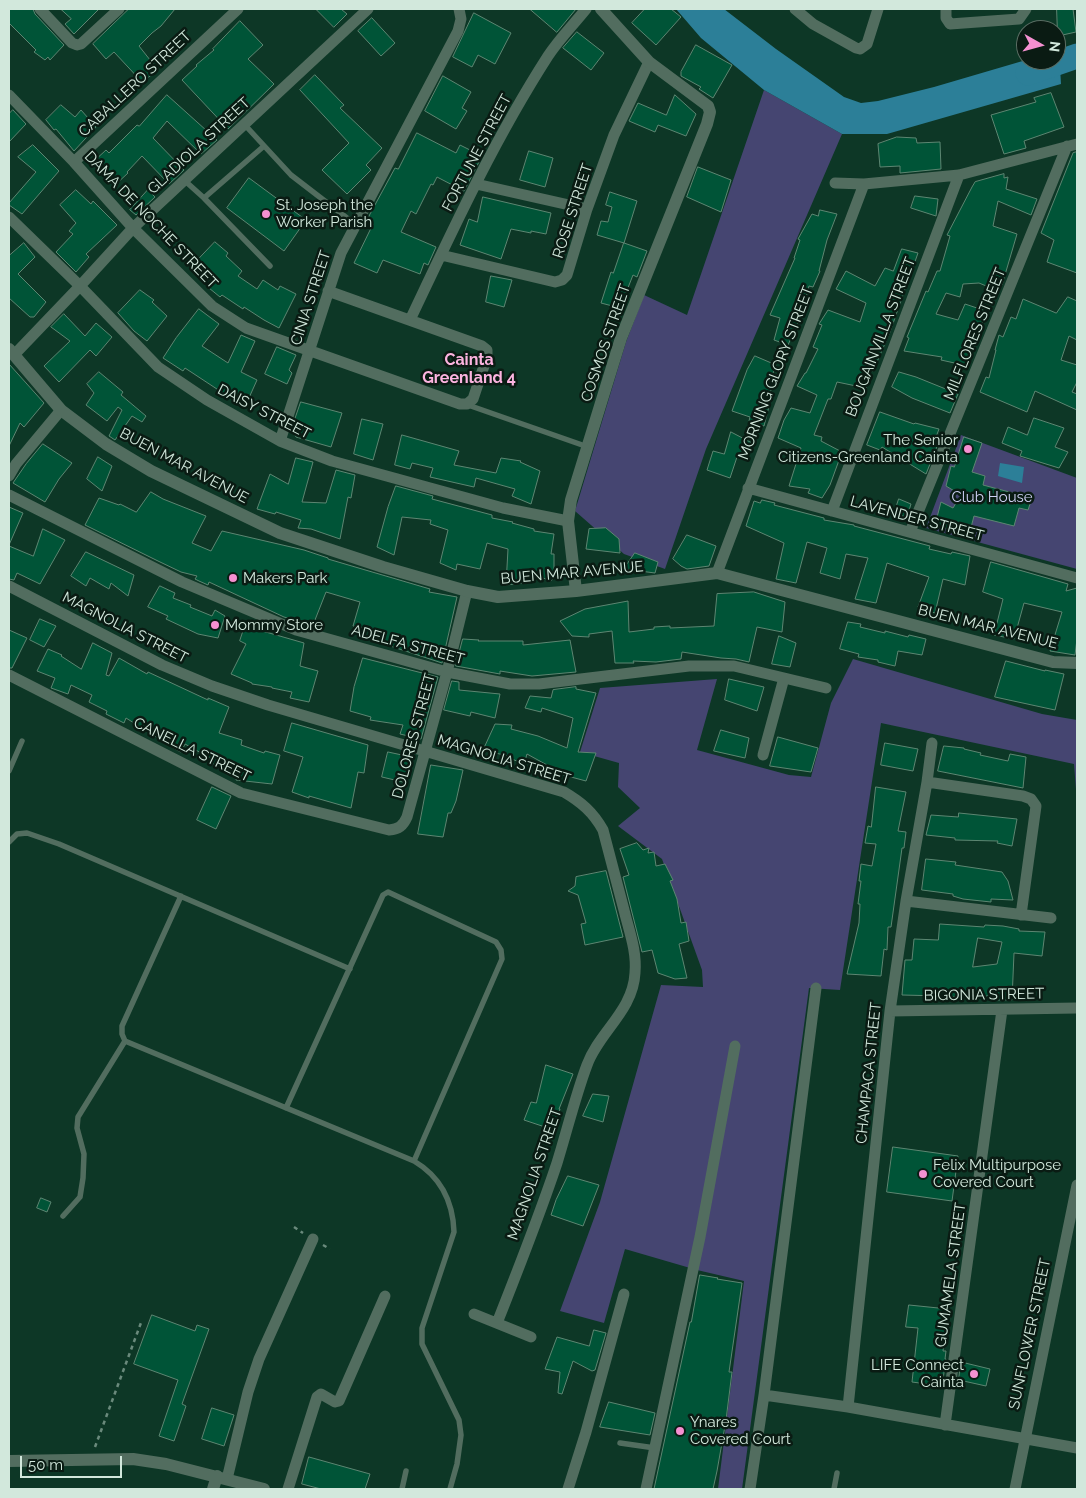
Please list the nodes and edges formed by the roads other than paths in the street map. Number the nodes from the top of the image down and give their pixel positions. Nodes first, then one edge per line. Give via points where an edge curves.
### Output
1 (40, 9) edge
2 (119, 9) edge
3 (238, 9) edge
4 (368, 9) edge
5 (459, 9) edge
6 (586, 9) edge
7 (601, 9) edge
8 (795, 9) edge
9 (878, 9) edge
10 (946, 9) edge
11 (1026, 9) edge
12 (649, 62) junction
13 (9, 95) edge
14 (244, 124) junction
15 (1072, 145) edge
16 (264, 146) junction
17 (74, 162) junction
18 (959, 175) junction
19 (184, 180) junction
20 (476, 184) junction
21 (835, 184) dead end
22 (864, 184) junction
23 (204, 198) junction
24 (587, 209) junction
25 (9, 217) edge
26 (356, 225) junction
27 (133, 228) junction
28 (441, 255) junction
29 (270, 266) dead end
30 (80, 286) junction
31 (328, 292) junction
32 (410, 320) junction
33 (309, 350) junction
34 (11, 355) edge
35 (467, 404) junction
36 (61, 410) junction
37 (280, 441) junction
38 (588, 447) junction
39 (9, 476) edge
40 (748, 488) junction
41 (9, 495) edge
42 (832, 511) junction
43 (568, 521) junction
44 (910, 532) junction
45 (717, 573) junction
46 (1077, 578) edge
47 (9, 586) edge
48 (467, 591) junction
49 (576, 591) junction
50 (1077, 663) edge
51 (447, 672) junction
52 (9, 675) edge
53 (784, 678) junction
54 (826, 688) dead end
55 (22, 741) dead end
56 (932, 743) dead end
57 (424, 751) junction
58 (764, 755) dead end
59 (9, 771) edge
60 (927, 782) junction
61 (400, 828) joint
62 (9, 842) edge
63 (181, 896) junction
64 (906, 901) junction
65 (1021, 915) junction
66 (1051, 918) dead end
67 (350, 968) junction
68 (816, 988) dead end
69 (1077, 1008) edge
70 (1002, 1010) junction
71 (890, 1011) junction
72 (125, 1041) junction
73 (735, 1046) dead end
74 (286, 1108) junction
75 (414, 1161) junction
76 (1077, 1185) edge
77 (63, 1216) dead end
78 (313, 1239) dead end
79 (624, 1294) dead end
80 (385, 1296) dead end
81 (474, 1314) dead end
82 (497, 1322) junction
83 (531, 1337) dead end
84 (764, 1395) junction
85 (848, 1407) junction
86 (945, 1425) junction
87 (1025, 1439) junction
88 (620, 1443) dead end
89 (655, 1448) junction
90 (1077, 1448) edge
91 (9, 1461) edge
92 (406, 1471) dead end
93 (836, 1473) dead end
94 (222, 1478) junction
95 (213, 1489) edge
96 (264, 1489) edge
97 (288, 1489) edge
98 (402, 1489) edge
99 (450, 1489) edge
100 (568, 1489) edge
101 (646, 1489) edge
102 (750, 1489) edge
103 (834, 1489) edge
104 (1015, 1489) edge

1 - 2 street via 77,46
3 - 17 street, CABALLERO STREET
4 - 14 street, GLADIOLA STREET
5 - 26 street, CINIA STREET via 458,31
6 - 20 street, FORTUNE STREET via 549,54
7 - 12 street
8 - 9 street via 813,24 860,49 867,44
10 - 11 street via 950,24 1019,19
12 - 24 street, ROSE STREET via 614,135
12 - 38 street, COSMOS STREET via 708,106 710,112 621,338
13 - 17 street, DAMA DE NOCHE STREET
14 - 16 lane
14 - 19 street, GLADIOLA STREET
15 - 18 street
15 - 44 street, MILFLORES STREET
16 - 23 lane
16 - 26 lane via 292,175
17 - 27 street, DAMA DE NOCHE STREET
18 - 22 street
18 - 42 street, BOUGAINVILLA STREET
19 - 23 lane
19 - 27 street, GLADIOLA STREET
20 - 24 street
20 - 28 street, FORTUNE STREET
21 - 22 street
22 - 40 street, MORNING GLORY STREET
23 - 29 lane
24 - 28 street, ROSE STREET via 567,275 562,280 555,282
25 - 30 street, DAISY STREET
26 - 31 street, CINIA STREET via 340,253
27 - 30 street, GLADIOLA STREET
27 - 33 street, DAMA DE NOCHE STREET via 212,306 246,328
28 - 32 street, FORTUNE STREET
30 - 34 street, GLADIOLA STREET
30 - 37 street, DAISY STREET via 158,367 207,400
31 - 32 street
31 - 33 street, CINIA STREET
32 - 35 street via 487,350 473,399
33 - 35 street, DAMA DE NOCHE STREET
33 - 37 street, CINIA STREET
34 - 36 street, BUEN MAR AVENUE
35 - 38 lane
36 - 39 street
36 - 48 street, BUEN MAR AVENUE via 106,444 151,471 280,533
37 - 43 street, DAISY STREET via 332,461 503,508
38 - 43 street, COSMOS STREET via 571,500
40 - 42 street, LAVENDER STREET
40 - 45 street, MORNING GLORY STREET
41 - 51 street, ADELFA STREET via 182,582 296,630
42 - 44 street, LAVENDER STREET
43 - 49 street, COSMOS STREET
44 - 46 street, LAVENDER STREET
45 - 49 street, BUEN MAR AVENUE
45 - 50 street, BUEN MAR AVENUE via 1053,662
47 - 57 street, MAGNOLIA STREET via 162,665 212,686
48 - 49 street, BUEN MAR AVENUE via 498,597
48 - 51 street, DOLORES STREET
51 - 53 street, ADELFA STREET via 510,684 539,684 689,666 734,666
51 - 57 street, DOLORES STREET
52 - 61 street, CANELLA STREET via 241,793 389,830
53 - 54 street, ADELFA STREET
53 - 58 street
55 - 59 lane
56 - 60 street, CHAMPACA STREET
57 - 61 street, DOLORES STREET via 407,817
57 - 82 street, MAGNOLIA STREET via 564,792 591,812 602,830 636,955 631,996 587,1065 554,1172
60 - 64 street, CHAMPACA STREET
60 - 65 street via 1023,796 1036,806
62 - 63 lane via 17,834 27,833
63 - 67 lane
63 - 72 lane via 122,1026
64 - 65 street
64 - 71 street, CHAMPACA STREET
65 - 66 street
67 - 74 lane
67 - 75 lane via 383,895 388,892 496,942 502,950 502,958
68 - 84 street
69 - 70 street, BIGONIA STREET
70 - 71 street, BIGONIA STREET
70 - 86 street, GUMAMELA STREET
71 - 85 street, CHAMPACA STREET
72 - 74 lane
72 - 77 lane via 78,1117 77,1128 84,1154 83,1178 80,1197
73 - 89 street via 700,1237
74 - 75 lane
75 - 99 lane via 436,1178 447,1196 454,1218 454,1232 422,1328 422,1344 459,1420 461,1435
76 - 87 street, SUNFLOWER STREET
78 - 94 street via 259,1359
79 - 100 street
80 - 97 street via 339,1401 321,1394 317,1397
81 - 82 street
82 - 83 street
84 - 85 street
84 - 102 street
85 - 86 street
86 - 87 street
87 - 90 street
87 - 104 street, SUNFLOWER STREET
88 - 89 lane
89 - 101 street
91 - 94 street via 133,1460 166,1464
92 - 98 lane
93 - 103 lane
94 - 95 street
94 - 96 street

